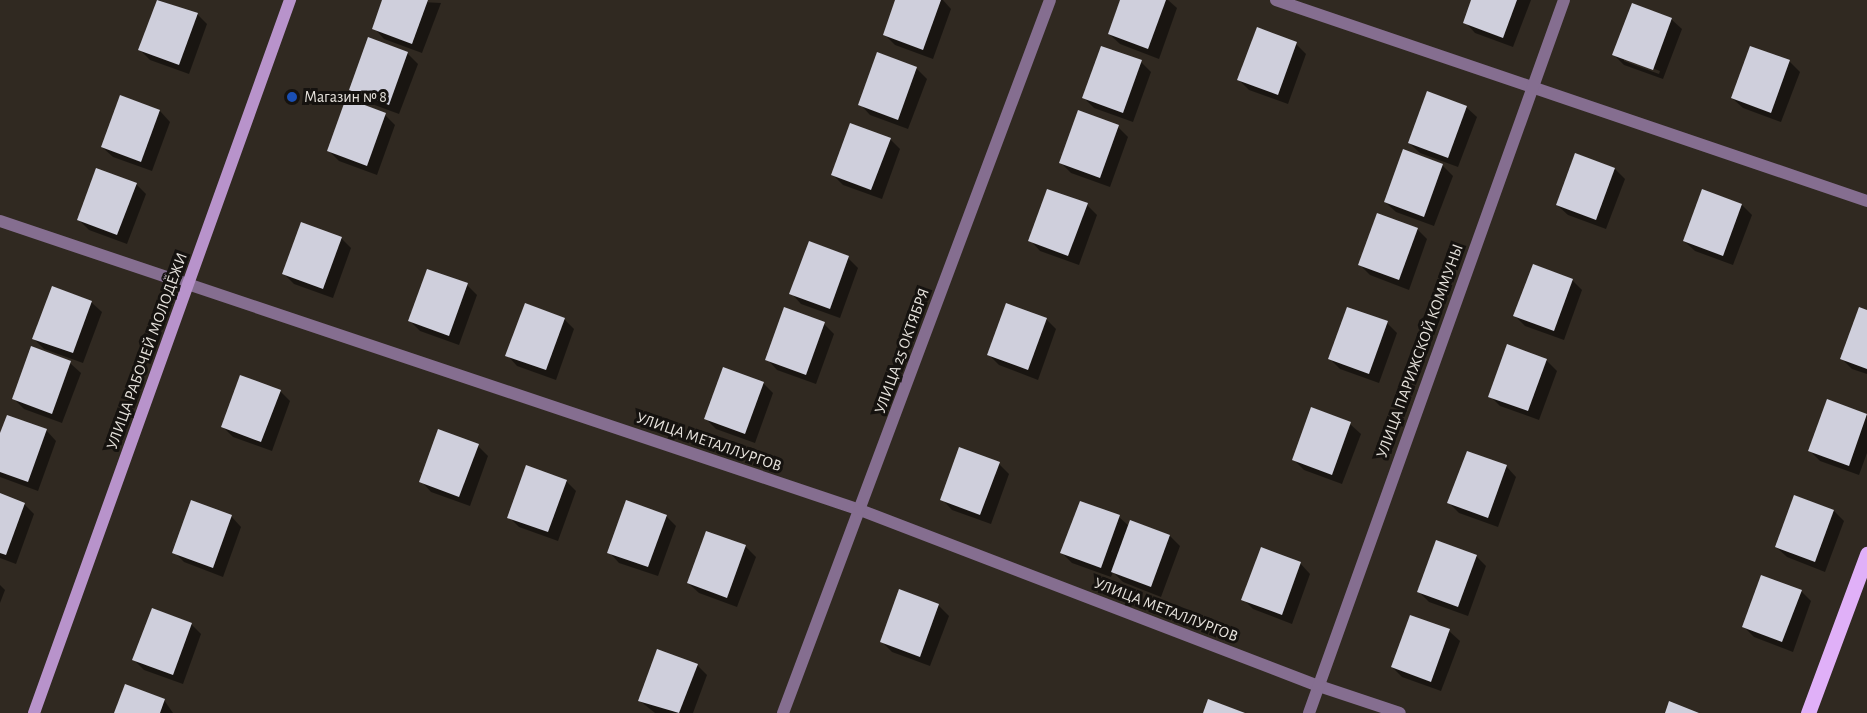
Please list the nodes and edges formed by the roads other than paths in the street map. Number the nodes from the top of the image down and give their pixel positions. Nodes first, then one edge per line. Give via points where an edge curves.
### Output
1 (290, 0) edge
2 (1050, 0) edge
3 (1276, 0) edge
4 (1564, 0) edge
5 (1532, 86) junction
6 (1867, 201) edge
7 (0, 220) edge
8 (188, 285) junction
9 (860, 510) junction
10 (1867, 554) edge
11 (1319, 686) junction
12 (34, 713) edge
13 (783, 713) edge
14 (1309, 713) edge
15 (1400, 713) edge
16 (1808, 713) edge

1 - 8 main road, УЛИЦА РАБОЧЕЙ МОЛОДЁЖИ
2 - 9 street, УЛИЦА 25 ОКТЯБРЯ
3 - 5 street
4 - 5 street, УЛИЦА ПАРИЖСКОЙ КОММУНЫ
5 - 6 street
5 - 11 street, УЛИЦА ПАРИЖСКОЙ КОММУНЫ
7 - 8 street, УЛИЦА МЕТАЛЛУРГОВ
8 - 9 street, УЛИЦА МЕТАЛЛУРГОВ
8 - 12 main road, УЛИЦА РАБОЧЕЙ МОЛОДЁЖИ
9 - 11 street, УЛИЦА МЕТАЛЛУРГОВ
9 - 13 street, УЛИЦА 25 ОКТЯБРЯ
10 - 16 main road
11 - 14 street, УЛИЦА ПАРИЖСКОЙ КОММУНЫ
11 - 15 street, УЛИЦА МЕТАЛЛУРГОВ

